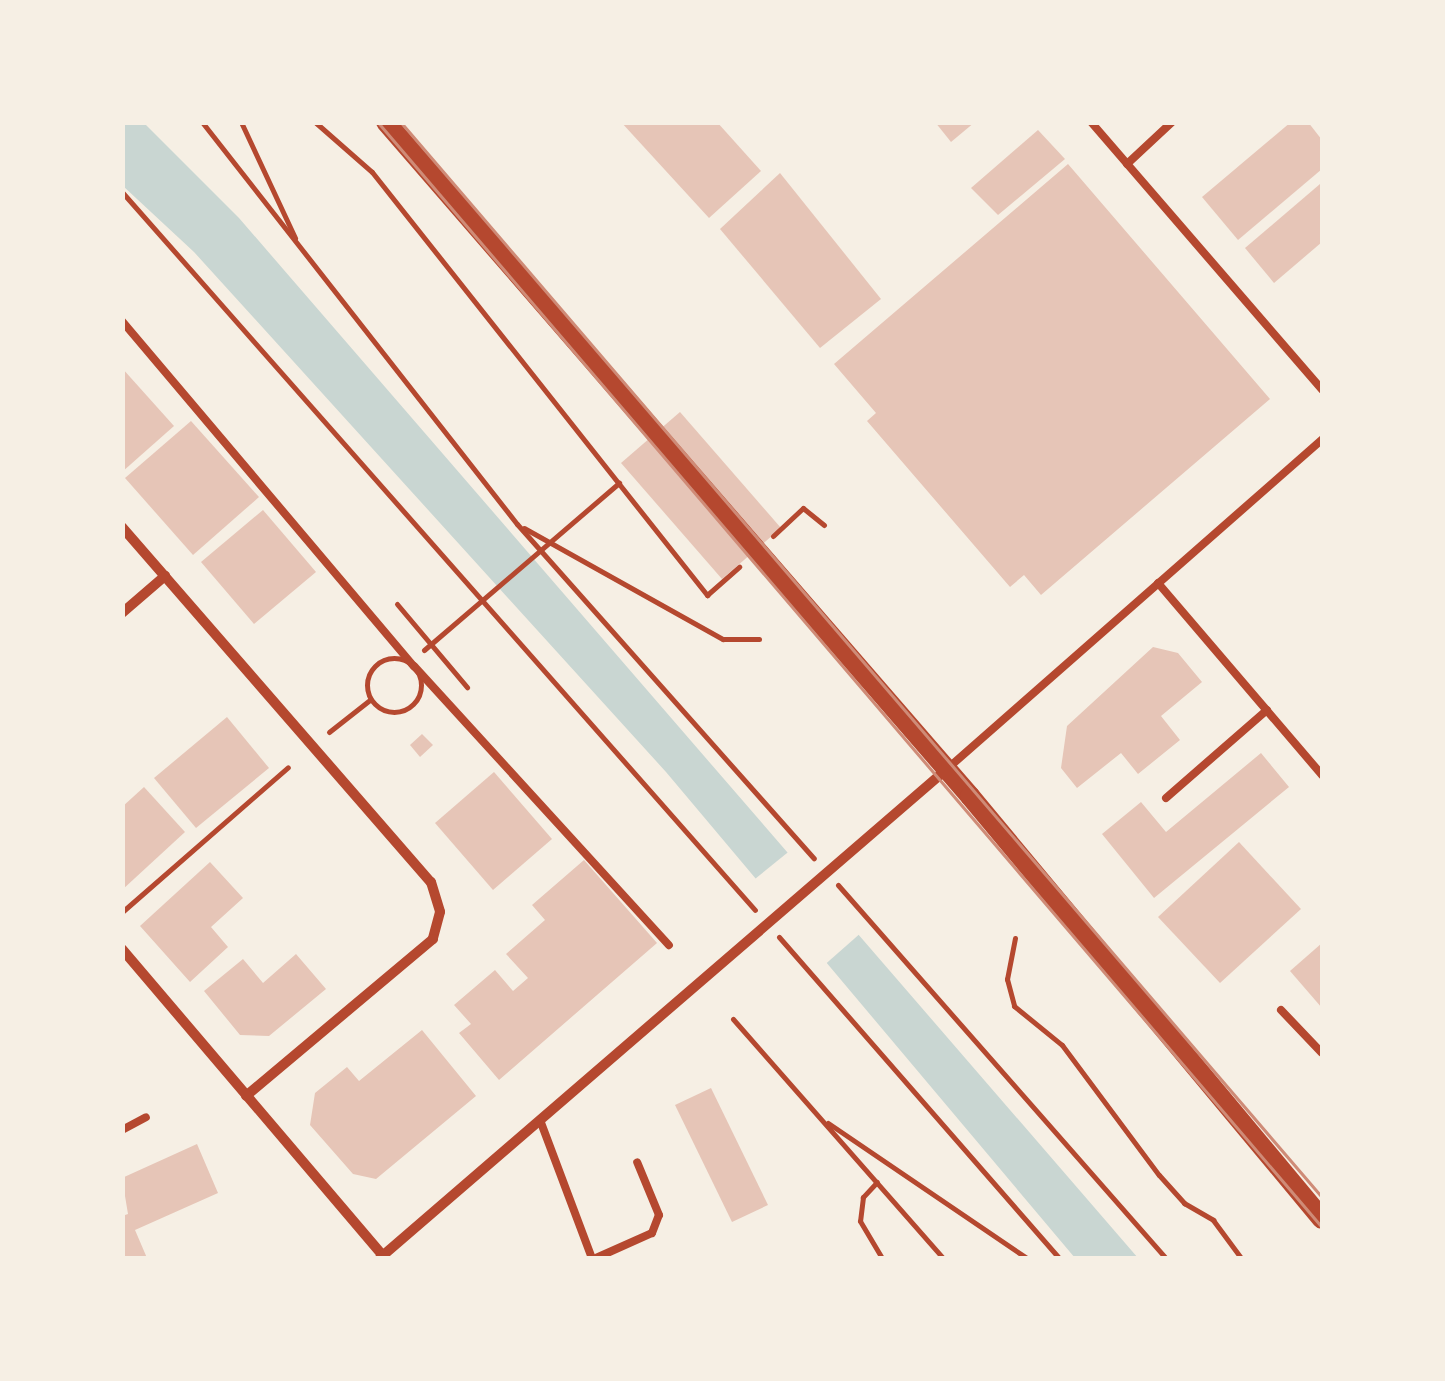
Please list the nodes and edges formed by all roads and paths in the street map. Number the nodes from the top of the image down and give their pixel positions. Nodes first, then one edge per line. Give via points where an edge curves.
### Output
1 (202, 122) edge
2 (242, 122) edge
3 (314, 122) edge
4 (386, 122) edge
5 (1092, 122) edge
6 (1172, 122) edge
7 (1127, 164) junction
8 (122, 192) edge
9 (299, 247) junction
10 (122, 320) edge
11 (1322, 390) edge
12 (1322, 439) edge
13 (619, 483) junction
14 (804, 508) dead end
15 (517, 524) junction
16 (824, 525) dead end
17 (122, 527) edge
18 (164, 576) junction
19 (1158, 583) junction
20 (707, 595) dead end
21 (397, 604) dead end
22 (122, 613) edge
23 (759, 639) dead end
24 (428, 643) junction
25 (414, 666) junction
26 (466, 687) dead end
27 (371, 699) junction
28 (1267, 710) junction
29 (329, 732) dead end
30 (288, 767) dead end
31 (947, 769) junction
32 (1322, 774) edge
33 (1166, 798) dead end
34 (122, 912) edge
35 (758, 912) dead end
36 (767, 928) junction
37 (1015, 938) dead end
38 (669, 946) dead end
39 (122, 949) edge
40 (1282, 1010) dead end
41 (732, 1019) dead end
42 (1322, 1053) edge
43 (246, 1096) junction
44 (146, 1117) dead end
45 (821, 1118) junction
46 (540, 1120) junction
47 (122, 1130) edge
48 (638, 1162) dead end
49 (877, 1182) junction
50 (1322, 1220) edge
51 (381, 1257) edge
52 (594, 1258) edge
53 (882, 1258) edge
54 (943, 1258) edge
55 (1028, 1258) edge
56 (1059, 1258) edge
57 (1166, 1258) edge
58 (1241, 1258) edge

1 - 9 path
2 - 9 path
3 - 13 path via 372,172
4 - 31 main road
5 - 7 lane
6 - 7 lane
7 - 11 lane
8 - 35 path
9 - 15 path
10 - 25 lane
12 - 19 lane
13 - 20 path
13 - 24 path
14 - 16 path
15 - 23 path via 723,639
15 - 57 path
17 - 18 street
18 - 22 street
18 - 43 street via 431,882 440,912 433,939
19 - 28 lane
19 - 31 lane
21 - 24 path
24 - 26 path
25 - 27 path via 397,658 381,661 368,678
25 - 27 path via 421,683 410,708 392,712
25 - 38 lane
27 - 29 path
28 - 32 lane
28 - 33 lane
30 - 34 path
31 - 36 street
31 - 50 main road
36 - 46 street
36 - 56 path
37 - 58 path via 1007,980 1014,1006 1062,1046 1160,1175 1184,1203 1213,1220
39 - 43 street
40 - 42 lane
41 - 45 path
43 - 51 street
44 - 47 lane
45 - 49 path
45 - 55 path
46 - 51 street
46 - 52 lane
48 - 52 lane via 659,1215 652,1234
49 - 53 path via 863,1197 860,1222
49 - 54 path

